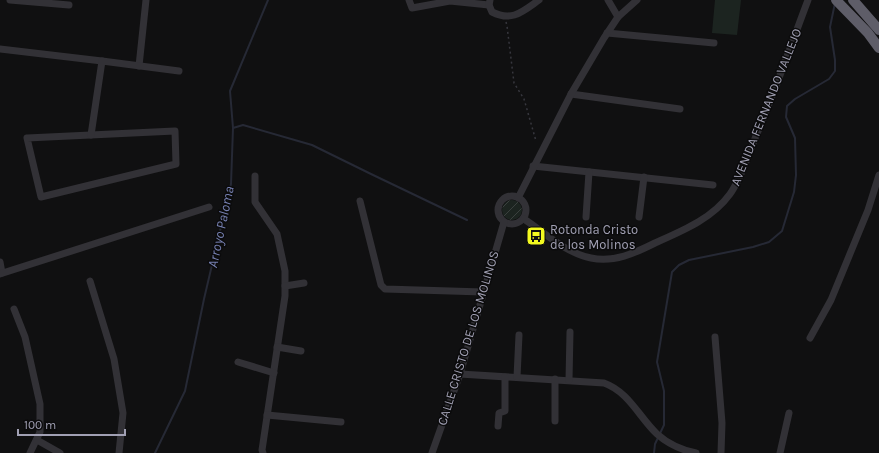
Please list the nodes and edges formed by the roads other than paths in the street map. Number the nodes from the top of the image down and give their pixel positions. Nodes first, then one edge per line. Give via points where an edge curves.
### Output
1 (10, 0) edge
2 (146, 0) edge
3 (409, 0) edge
4 (539, 0) edge
5 (608, 0) edge
6 (637, 0) edge
7 (808, 0) edge
8 (836, 0) edge
9 (490, 2) edge
10 (857, 3) edge
11 (69, 5) dead end
12 (618, 17) junction
13 (879, 30) edge
14 (607, 33) junction
15 (714, 43) dead end
16 (879, 48) edge
17 (0, 49) edge
18 (102, 61) junction
19 (139, 66) junction
20 (179, 71) dead end
21 (571, 94) junction
22 (680, 108) dead end
23 (91, 135) junction
24 (533, 166) junction
25 (590, 172) junction
26 (879, 175) edge
27 (255, 176) dead end
28 (644, 178) junction
29 (713, 184) dead end
30 (518, 198) junction
31 (360, 201) dead end
32 (209, 207) dead end
33 (586, 217) dead end
34 (639, 217) dead end
35 (524, 219) junction
36 (504, 222) junction
37 (0, 262) edge
38 (1, 273) edge
39 (90, 281) dead end
40 (304, 283) dead end
41 (285, 286) junction
42 (483, 292) junction
43 (14, 309) dead end
44 (570, 332) dead end
45 (519, 335) dead end
46 (715, 337) dead end
47 (810, 338) dead end
48 (278, 347) junction
49 (302, 351) dead end
50 (238, 362) dead end
51 (274, 373) junction
52 (460, 374) junction
53 (505, 376) junction
54 (517, 377) junction
55 (555, 379) junction
56 (569, 380) junction
57 (789, 413) dead end
58 (267, 416) junction
59 (555, 421) dead end
60 (341, 422) dead end
61 (498, 426) dead end
62 (37, 440) junction
63 (691, 452) edge
64 (30, 453) edge
65 (60, 453) edge
66 (119, 453) edge
67 (263, 453) edge
68 (432, 453) edge
69 (722, 453) edge
70 (780, 453) edge

1 - 11 street
2 - 19 street
3 - 9 street via 412,8 450,1
4 - 9 street via 514,15 503,17 492,12
5 - 12 street
6 - 12 street
7 - 35 street, AVENIDA FERNANDO VALLEJO via 740,174 730,194 712,213 631,255 603,260 581,255 561,246
8 - 16 highway
10 - 13 highway
12 - 14 street
14 - 15 street
14 - 21 street
17 - 18 street
18 - 19 street
18 - 23 street
19 - 20 street
21 - 22 street
21 - 24 street
23 - 23 street via 27,138 41,197 176,164 175,131
24 - 25 street
24 - 30 street
25 - 28 street
25 - 33 street
26 - 47 street via 868,210 831,300
27 - 41 street via 255,202 277,234 285,271
28 - 29 street
28 - 34 street
30 - 35 street via 525,204
30 - 36 street via 505,198 498,205 498,215
31 - 42 street via 380,285 385,289
32 - 38 street
35 - 36 street via 517,224
36 - 42 street, CALLE CRISTO DE LOS MOLINOS
37 - 38 street
39 - 66 street via 114,359 123,413
40 - 41 street
41 - 48 street
42 - 52 street, CALLE CRISTO DE LOS MOLINOS
43 - 62 street via 25,337 40,404 40,432
44 - 56 street
45 - 54 street
46 - 69 street
48 - 49 street
48 - 51 street
50 - 51 street
51 - 58 street
52 - 53 street
52 - 68 street, CALLE CRISTO DE LOS MOLINOS
53 - 54 street
53 - 61 street via 505,411 499,413
54 - 55 street
55 - 56 street
55 - 59 street
56 - 63 street via 613,386 653,430 671,445
57 - 70 street
58 - 60 street
58 - 67 street
62 - 64 street
62 - 65 street

